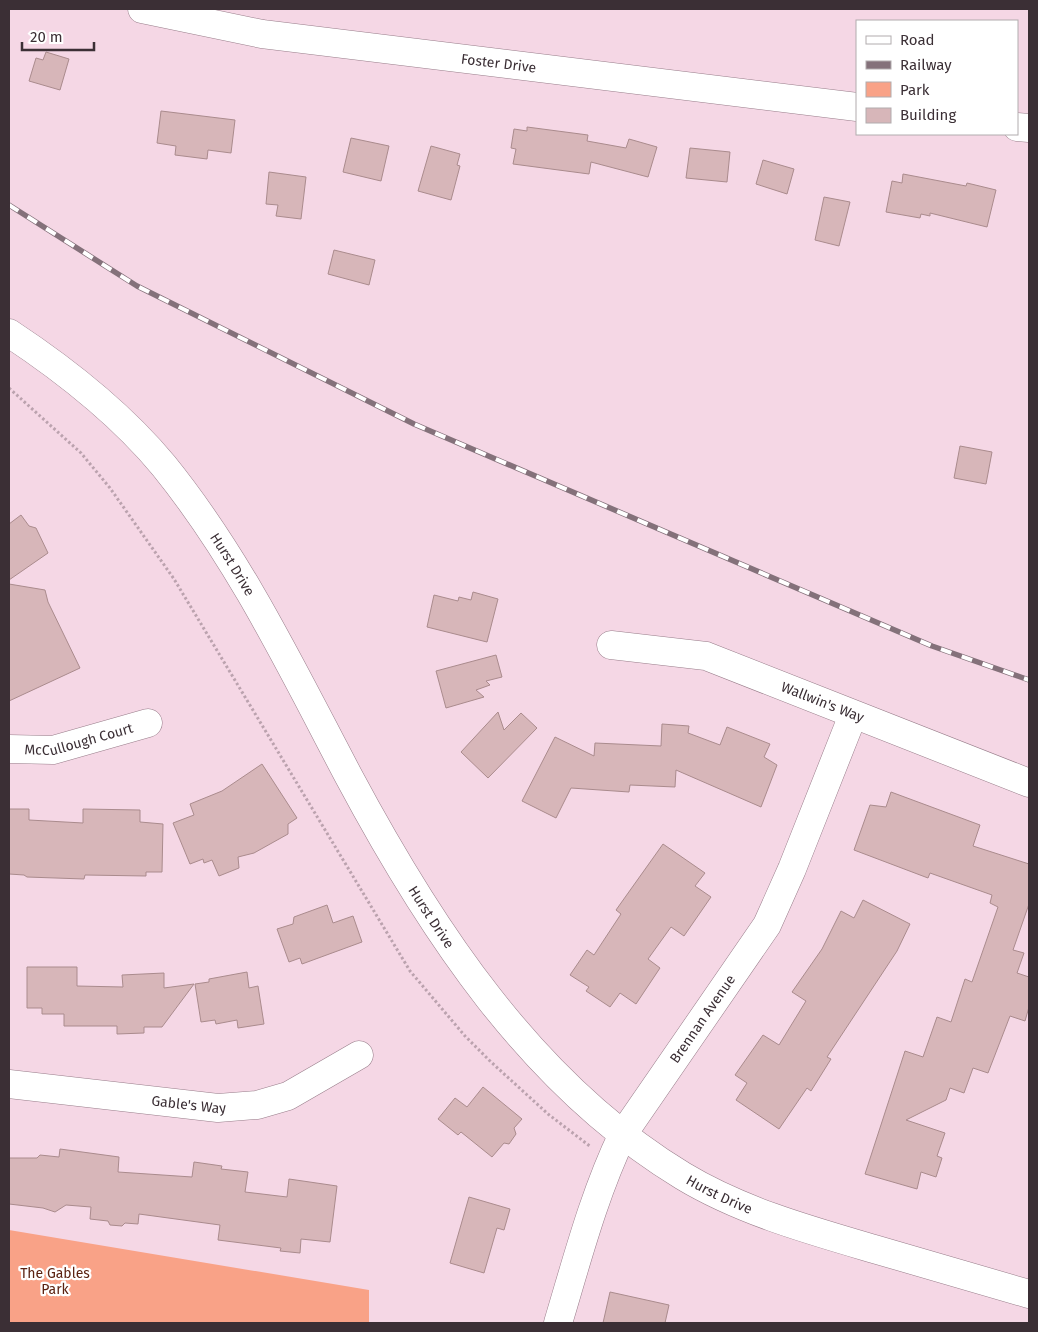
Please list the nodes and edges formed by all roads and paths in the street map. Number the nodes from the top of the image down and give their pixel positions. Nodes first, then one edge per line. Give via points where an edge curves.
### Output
1 (142, 9) edge
2 (856, 107) edge
3 (9, 333) edge
4 (9, 388) edge
5 (611, 645) dead end
6 (853, 715) junction
7 (148, 723) dead end
8 (9, 749) edge
9 (1029, 783) edge
10 (359, 1055) dead end
11 (9, 1084) edge
12 (623, 1134) junction
13 (610, 1161) junction
14 (1029, 1294) edge
15 (558, 1323) edge

1 - 2 street, Foster Drive via 262,34
3 - 12 street, Hurst Drive via 59,368 110,411 162,464 206,522 233,565 286,656 402,872 437,926 542,1060
4 - 13 path via 81,453 110,488 174,580 410,971 464,1036 491,1062 548,1114
5 - 6 street, Wallwin's Way via 706,656
6 - 9 street, Wallwin's Way
6 - 12 street, Brennan Avenue via 767,925
7 - 8 street, McCullough Court via 53,750
10 - 11 street, Gable's Way via 288,1096 257,1105 218,1108
12 - 13 street, Brennan Avenue
12 - 14 street, Hurst Drive via 678,1173 739,1204 842,1240
13 - 15 street, Brennan Avenue

